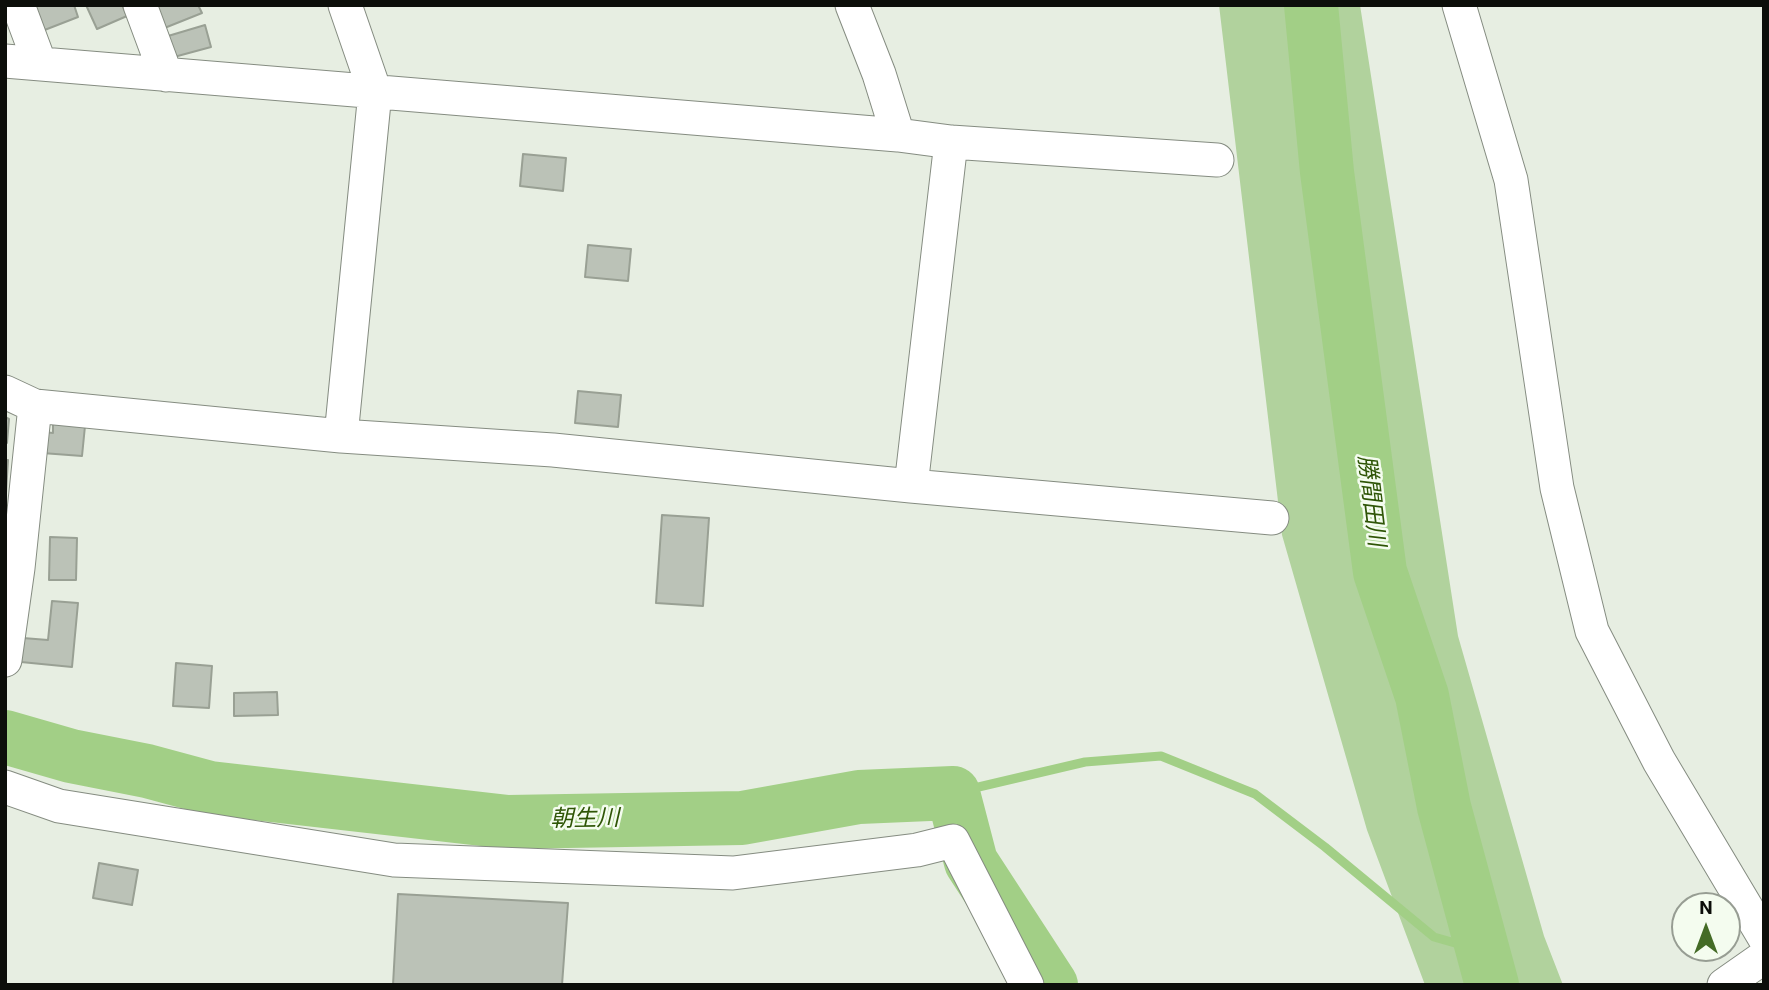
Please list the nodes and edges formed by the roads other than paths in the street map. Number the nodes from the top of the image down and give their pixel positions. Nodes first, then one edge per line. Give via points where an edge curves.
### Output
1 (18, 5) edge
2 (140, 5) edge
3 (345, 5) edge
4 (852, 5) edge
5 (1459, 5) edge
6 (5, 61) edge
7 (40, 64) junction
8 (166, 75) junction
9 (375, 92) junction
10 (898, 135) junction
11 (951, 142) junction
12 (1217, 160) dead end
13 (5, 392) edge
14 (35, 406) junction
15 (341, 436) junction
16 (911, 486) junction
17 (1272, 518) dead end
18 (5, 660) edge
19 (5, 788) edge
20 (1764, 937) edge
21 (1764, 957) edge
22 (1027, 985) edge
23 (1724, 985) edge

1 - 7 street
2 - 8 street
3 - 9 street
4 - 10 street
5 - 20 street via 1511,180 1557,488 1592,631 1659,761
6 - 7 street
7 - 8 street
8 - 9 street
9 - 10 street
9 - 15 street
10 - 11 street
11 - 12 street
11 - 16 street
13 - 14 street
14 - 15 street
14 - 18 street
15 - 16 street via 553,450
16 - 17 street
19 - 22 street via 59,806 394,860 733,873 917,850 953,841
21 - 23 street

